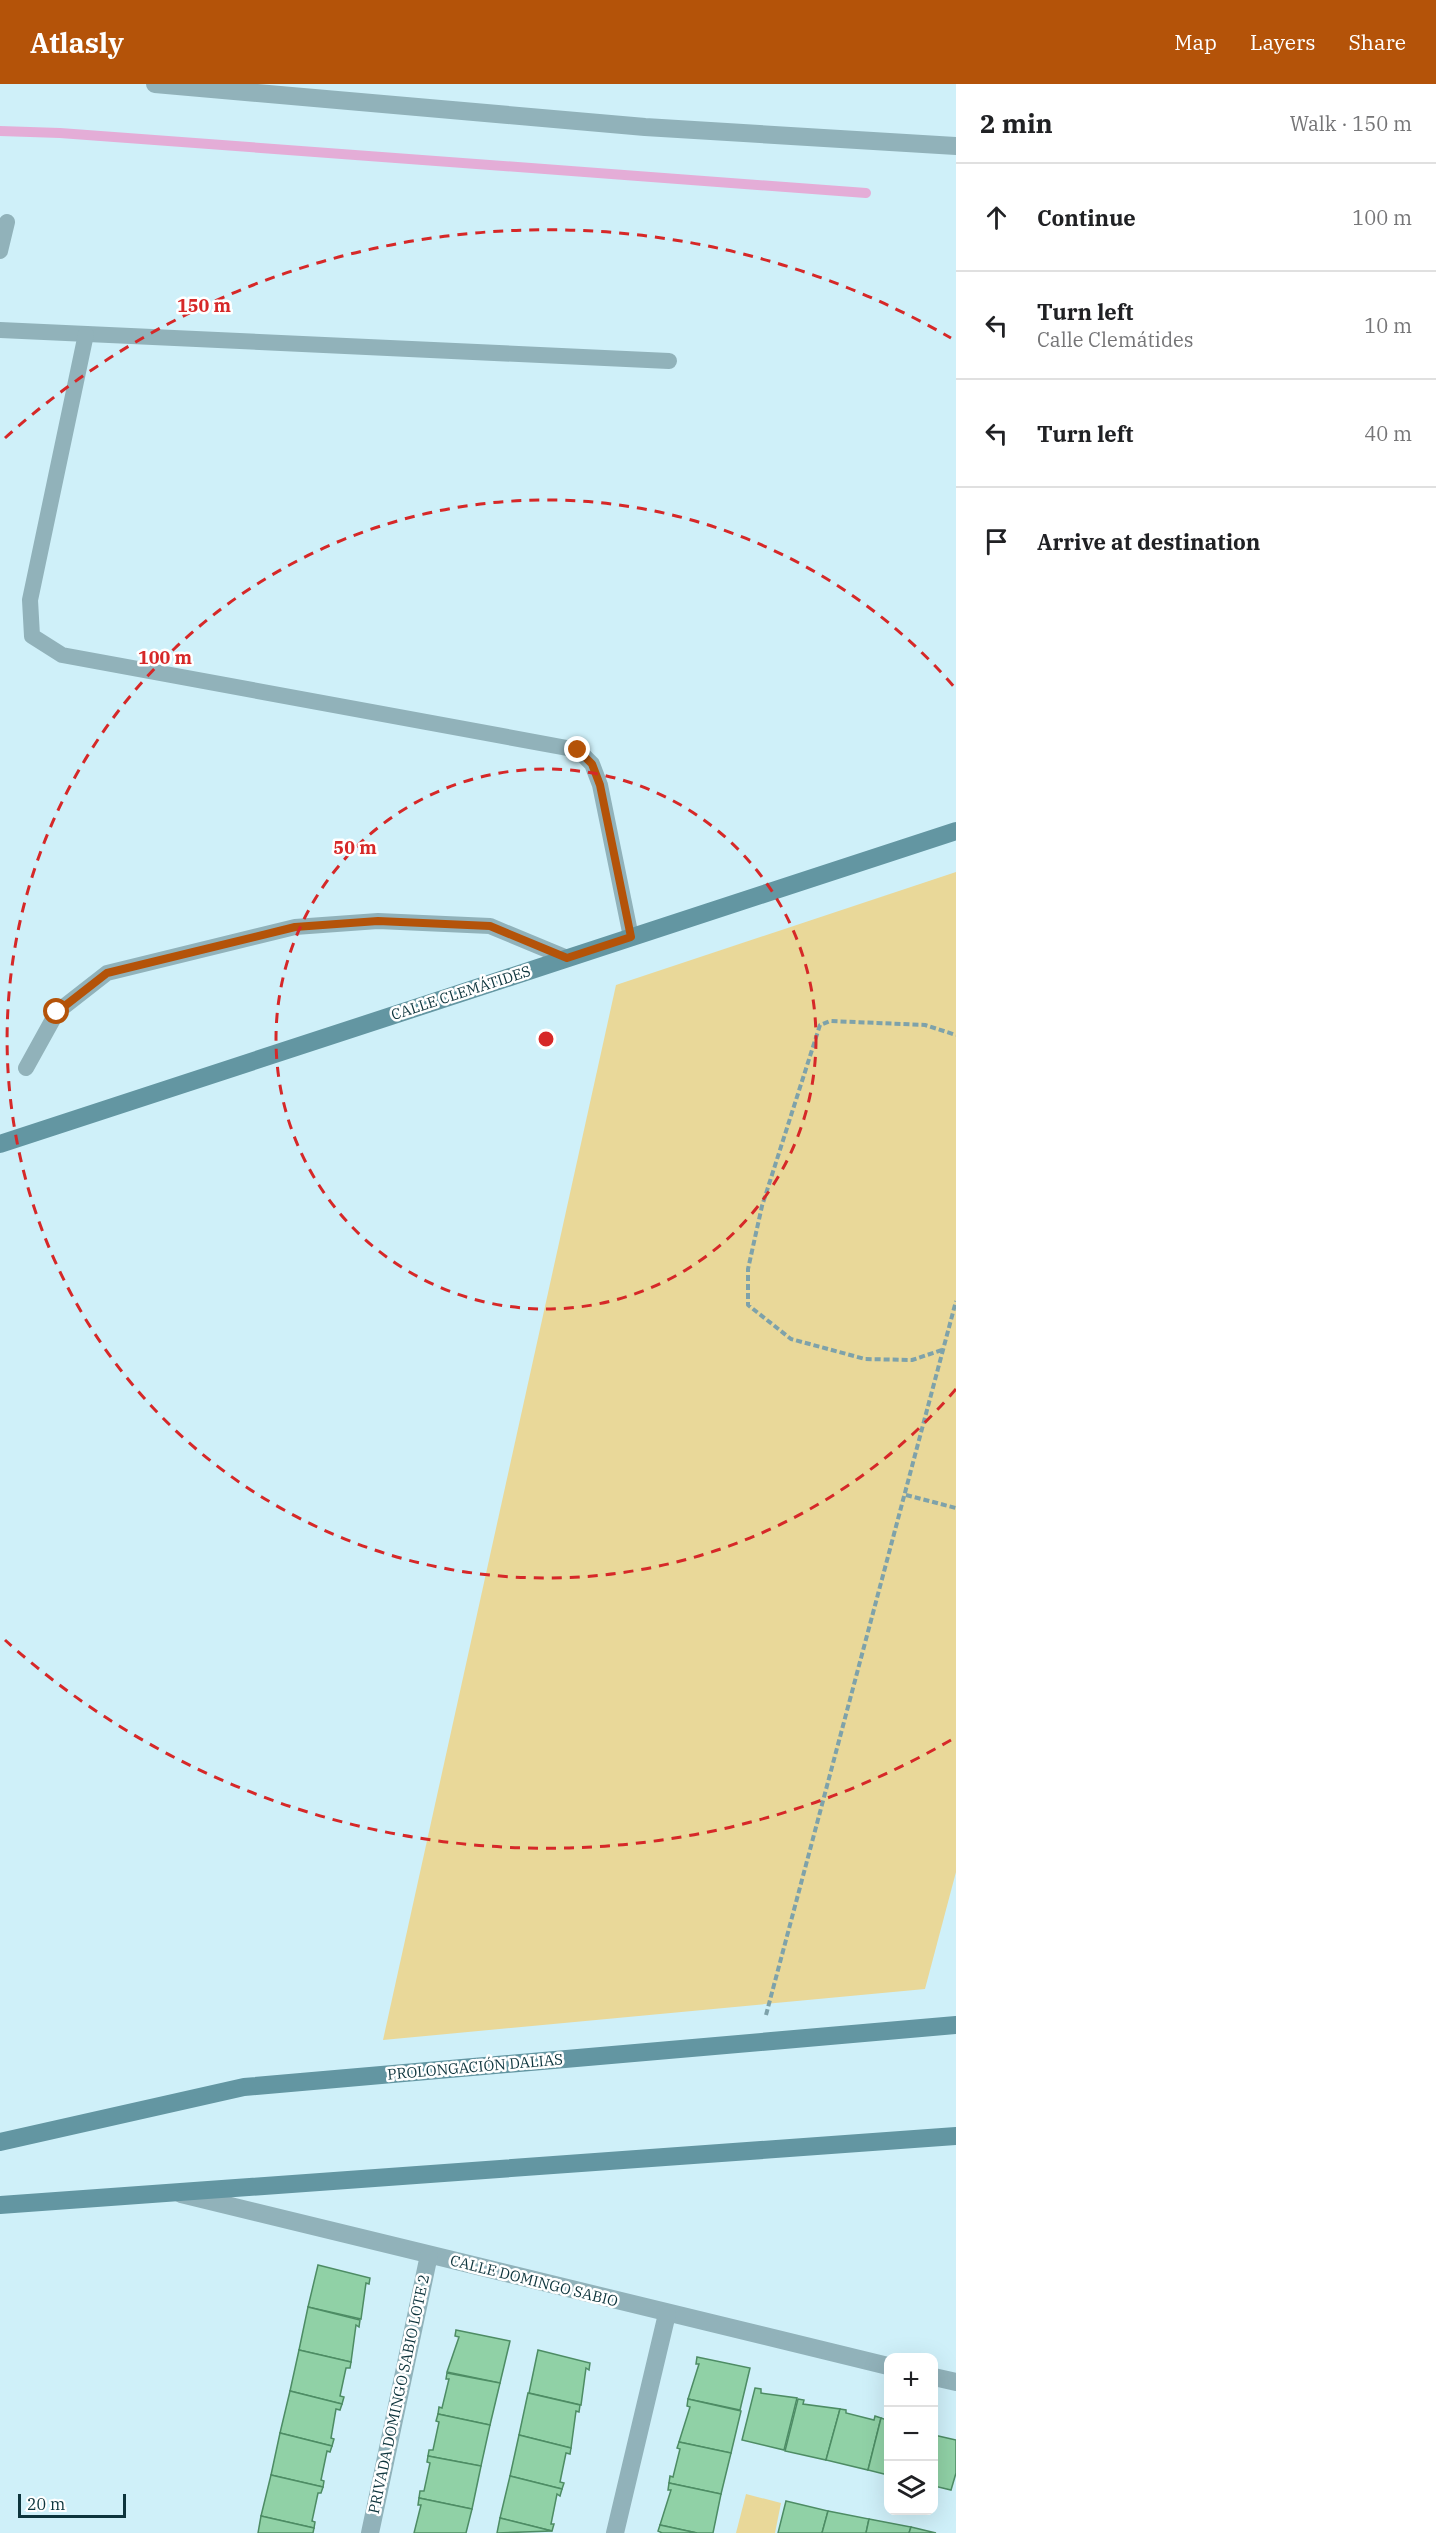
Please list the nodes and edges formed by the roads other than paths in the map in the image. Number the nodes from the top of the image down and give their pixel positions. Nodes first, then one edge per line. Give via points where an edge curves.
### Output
1 (155, 84) edge
2 (956, 146) edge
3 (7, 222) dead end
4 (0, 251) edge
5 (0, 330) edge
6 (86, 334) junction
7 (669, 361) dead end
8 (956, 831) edge
9 (631, 937) junction
10 (567, 958) junction
11 (26, 1068) dead end
12 (0, 1144) edge
13 (956, 2025) edge
14 (956, 2136) edge
15 (0, 2142) edge
16 (179, 2193) junction
17 (0, 2205) edge
18 (429, 2255) junction
19 (667, 2314) junction
20 (884, 2365) edge
21 (938, 2378) edge
22 (956, 2382) edge
23 (370, 2533) edge
24 (615, 2533) edge

1 - 2 street via 645,127
3 - 4 lane
5 - 6 lane
6 - 7 lane
6 - 9 lane via 30,600 32,636 62,655 578,750 592,764 600,785
8 - 9 main road, CALLE CLEMÁTIDES
9 - 10 main road, CALLE CLEMÁTIDES
10 - 11 lane via 490,926 378,921 295,927 107,973 57,1012
10 - 12 main road, CALLE CLEMÁTIDES
13 - 15 main road, PROLONGACIÓN DALIAS via 244,2086
14 - 16 main road
16 - 17 main road
16 - 18 street, CALLE DOMINGO SABIO
18 - 19 street, CALLE DOMINGO SABIO
18 - 23 street, PRIVADA DOMINGO SABIO LOTE 2
19 - 20 street, CALLE DOMINGO SABIO
19 - 24 street
21 - 22 street

